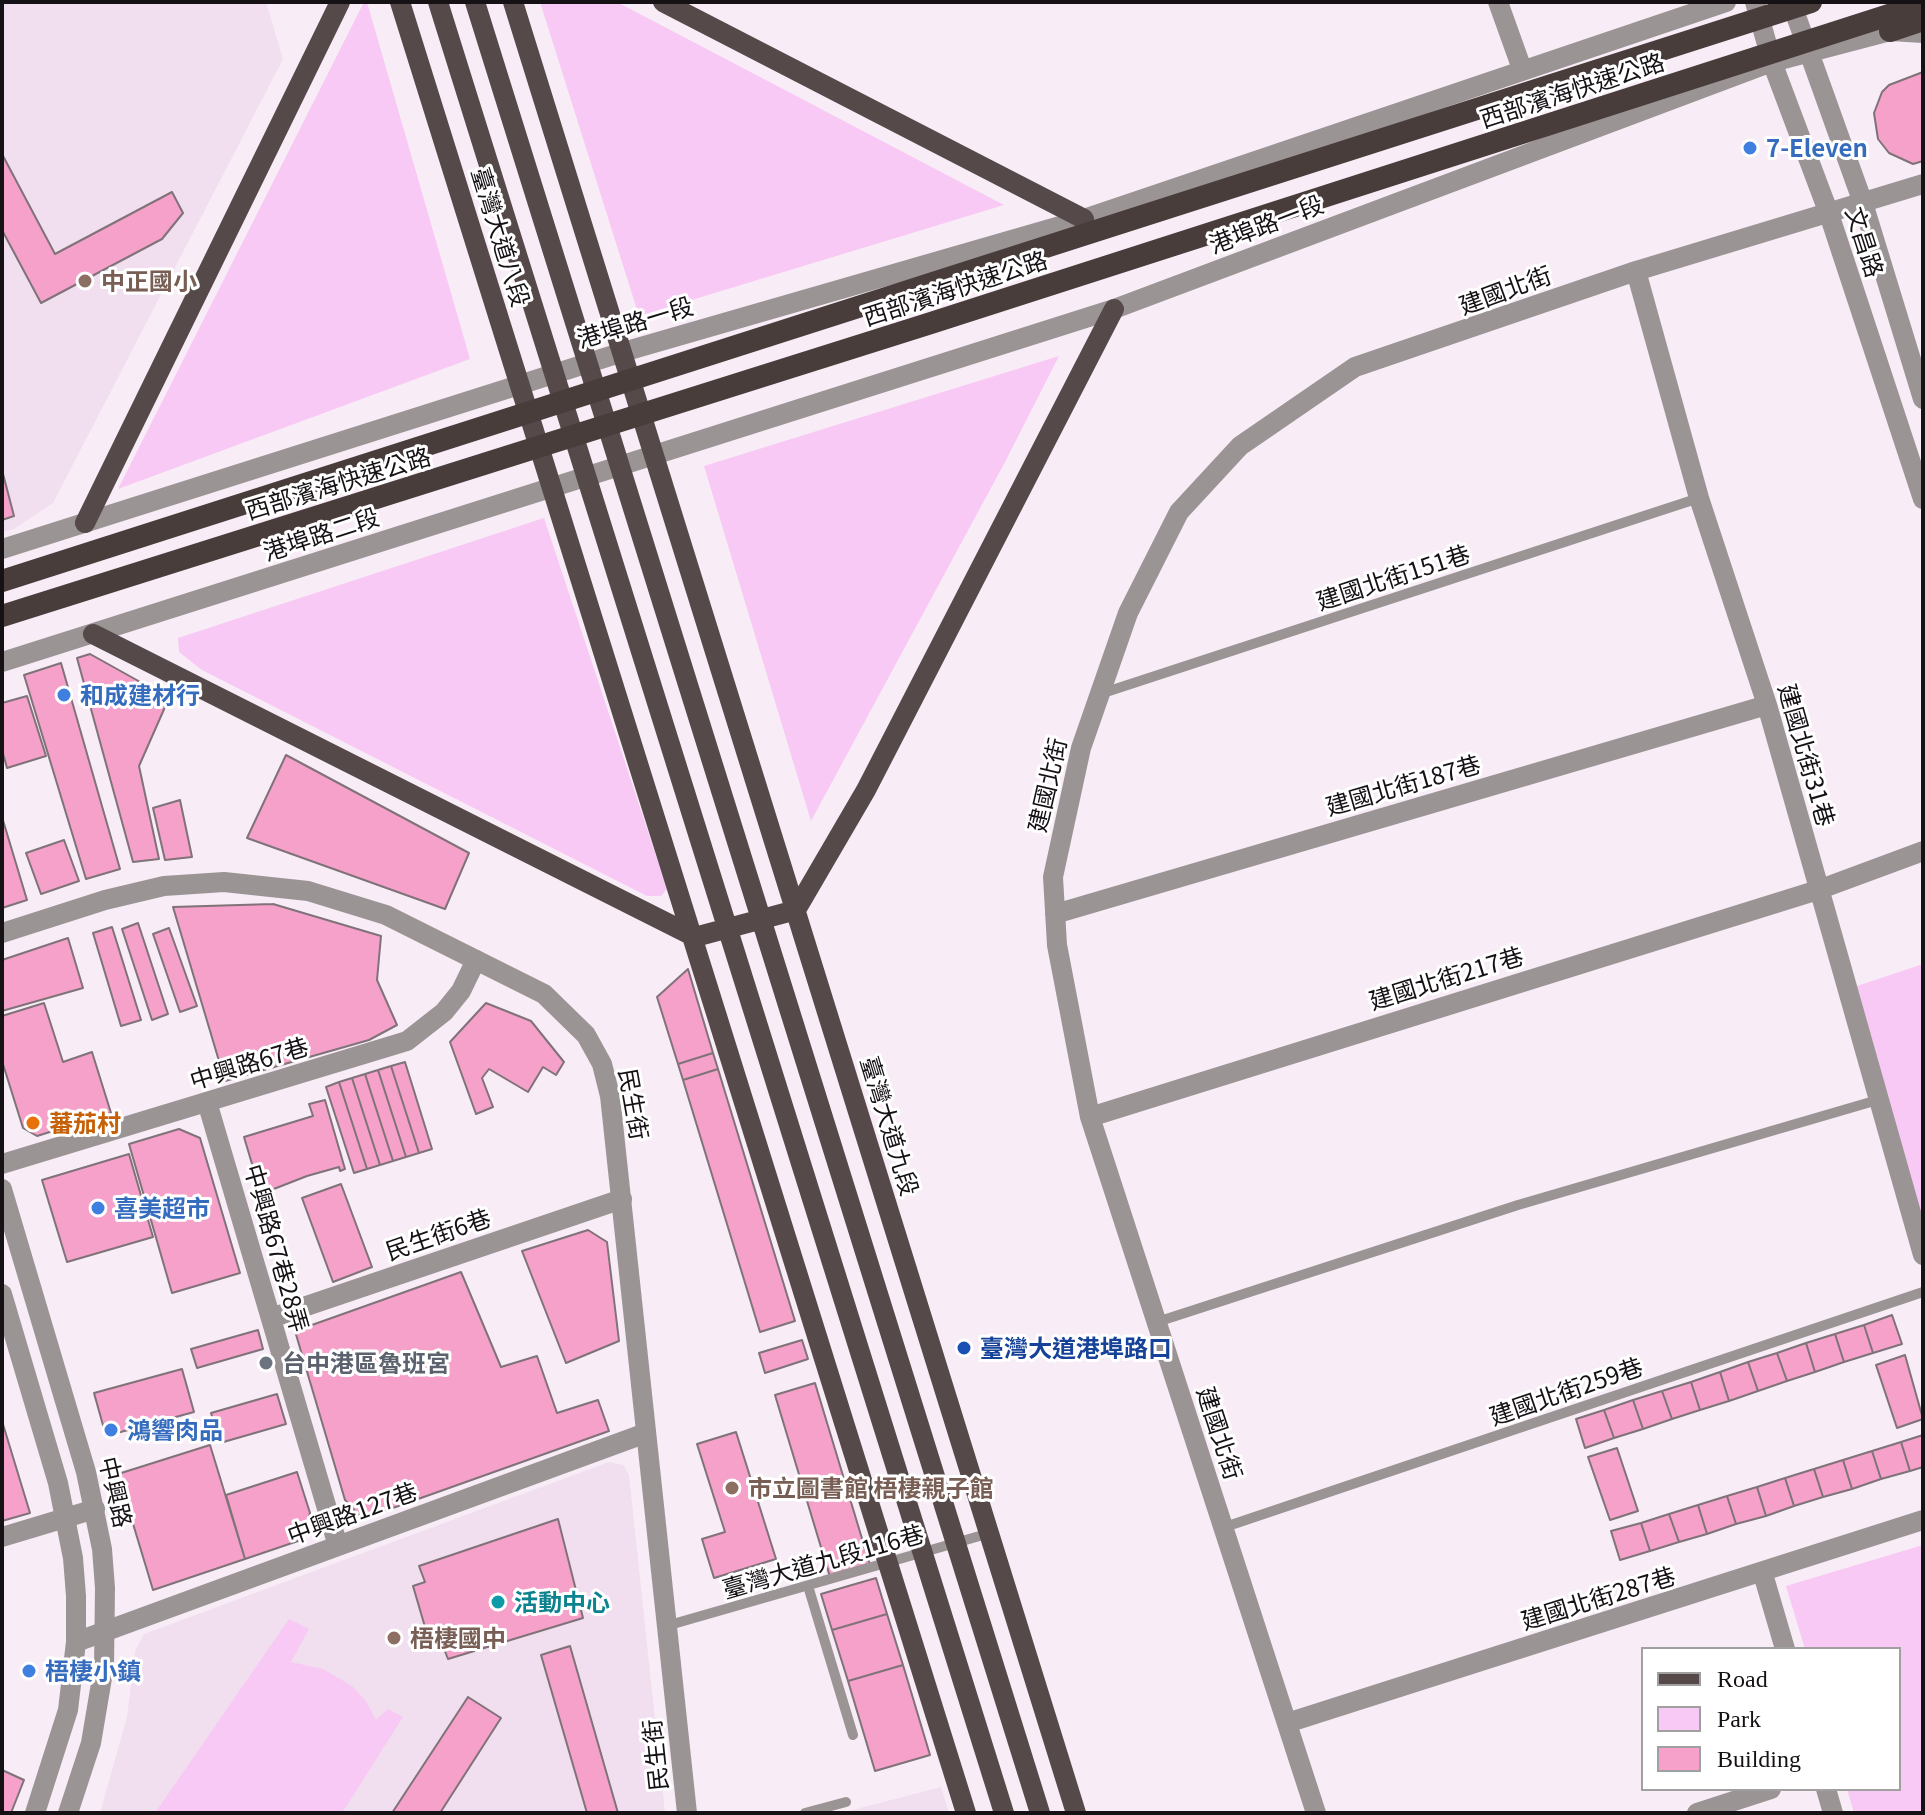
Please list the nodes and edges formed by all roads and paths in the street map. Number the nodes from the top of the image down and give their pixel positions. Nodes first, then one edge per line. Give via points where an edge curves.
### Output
1 (340, 2) edge
2 (400, 2) edge
3 (438, 2) edge
4 (475, 2) edge
5 (513, 2) edge
6 (663, 2) edge
7 (1498, 2) edge
8 (1726, 2) edge
9 (1755, 2) edge
10 (1791, 2) edge
11 (1811, 2) edge
12 (1923, 4) edge
13 (1923, 10) edge
14 (1923, 20) edge
15 (1890, 31) junction
16 (1923, 33) edge
17 (1807, 53) junction
18 (1772, 62) junction
19 (1522, 69) junction
20 (1923, 184) edge
21 (1863, 203) junction
22 (1828, 211) junction
23 (1084, 219) junction
24 (1636, 271) junction
25 (1114, 309) junction
26 (623, 352) junction
27 (588, 363) junction
28 (554, 374) junction
29 (520, 385) junction
30 (1923, 399) edge
31 (656, 455) junction
32 (621, 466) junction
33 (586, 477) junction
34 (552, 488) junction
35 (1699, 498) junction
36 (1923, 499) edge
37 (85, 523) junction
38 (2, 549) edge
39 (2, 581) edge
40 (2, 616) edge
41 (93, 634) junction
42 (2, 662) edge
43 (1099, 694) junction
44 (1767, 705) junction
45 (1923, 851) edge
46 (1818, 890) junction
47 (796, 910) junction
48 (1055, 914) junction
49 (762, 919) junction
50 (728, 928) junction
51 (2, 933) edge
52 (695, 937) junction
53 (476, 960) junction
54 (1881, 1099) junction
55 (207, 1102) junction
56 (1090, 1117) junction
57 (2, 1164) edge
58 (2, 1189) edge
59 (622, 1199) junction
60 (1923, 1255) edge
61 (1923, 1292) edge
62 (2, 1294) edge
63 (271, 1318) junction
64 (1157, 1322) junction
65 (646, 1433) junction
66 (95, 1509) junction
67 (67, 1518) junction
68 (1923, 1520) edge
69 (1222, 1528) junction
70 (990, 1533) junction
71 (2, 1537) edge
72 (956, 1544) junction
73 (338, 1546) junction
74 (923, 1553) junction
75 (888, 1564) junction
76 (1763, 1574) junction
77 (808, 1586) junction
78 (666, 1626) junction
79 (106, 1631) junction
80 (76, 1642) junction
81 (1784, 1647) edge
82 (1287, 1723) junction
83 (853, 1735) dead end
84 (1765, 1791) edge
85 (1827, 1791) edge
86 (846, 1802) dead end
87 (35, 1813) edge
88 (68, 1813) edge
89 (687, 1813) edge
90 (805, 1813) edge
91 (966, 1813) edge
92 (1004, 1813) edge
93 (1040, 1813) edge
94 (1076, 1813) edge
95 (1316, 1813) edge
96 (1697, 1813) edge
97 (1833, 1813) edge

1 - 37 main road
2 - 29 main road, 臺灣大道八段
3 - 28 main road, 臺灣大道八段
4 - 27 main road, 臺灣大道八段
5 - 26 main road
6 - 23 main road
7 - 19 street
8 - 19 street, 港埠路一段
9 - 18 street, 文昌路
10 - 17 street, 文昌路
11 - 39 highway, 西部濱海快速公路, bridge
12 - 40 highway, 西部濱海快速公路, bridge
13 - 15 street, 港埠路一段
14 - 15 highway
15 - 16 street, 港埠路一段
15 - 17 street, 港埠路一段
17 - 18 street, 港埠路一段
17 - 21 street, 文昌路
18 - 22 street, 文昌路
18 - 25 street, 港埠路一段
19 - 23 street, 港埠路一段
20 - 21 street, 建國北街
21 - 22 street, 建國北街
21 - 30 street, 文昌路
22 - 24 street, 建國北街
22 - 36 street, 文昌路
23 - 26 street, 港埠路一段
24 - 35 street, 建國北街31巷
24 - 43 street, 建國北街 via 1355,367 1240,446 1179,512 1128,613
25 - 31 street, 港埠路一段
25 - 47 main road via 866,790
26 - 27 street, 港埠路一段
26 - 31 main road
27 - 28 street, 港埠路一段
27 - 32 main road, 臺灣大道八段
28 - 29 street, 港埠路一段
28 - 33 main road, 臺灣大道八段
29 - 34 main road, 臺灣大道八段
29 - 37 street
31 - 32 street, 港埠路二段
31 - 47 main road, 臺灣大道九段
32 - 33 street, 港埠路二段
32 - 49 main road
33 - 34 street, 港埠路二段
33 - 50 main road
34 - 41 street, 港埠路二段
34 - 52 main road
35 - 43 lane, 建國北街151巷
35 - 44 street, 建國北街31巷
37 - 38 street
41 - 42 street, 港埠路二段
41 - 52 main road
43 - 48 street, 建國北街 via 1081,748 1053,877
44 - 46 street, 建國北街31巷
44 - 48 street, 建國北街187巷
45 - 46 street, 建國北街217巷
46 - 54 street, 建國北街31巷
46 - 56 street, 建國北街217巷
47 - 49 main road
47 - 70 main road, 臺灣大道九段
48 - 56 street, 建國北街
49 - 50 main road
49 - 72 main road
50 - 52 main road
50 - 74 main road
51 - 53 street, 民生街 via 134,892 194,883 254,883 360,905
52 - 75 main road
53 - 55 street, 中興路67巷 via 444,1012 407,1041
53 - 59 street, 民生街 via 544,994 574,1019 595,1049 610,1096
54 - 60 street, 建國北街31巷
54 - 64 lane via 1518,1205
55 - 57 street, 中興路67巷
55 - 63 street, 中興路67巷28弄
56 - 64 street, 建國北街
58 - 66 street, 中興路
59 - 63 street, 民生街6巷
59 - 65 street, 民生街
61 - 69 lane, 建國北街259巷
62 - 67 street
63 - 73 street, 中興路67巷28弄
64 - 69 street, 建國北街
65 - 73 street, 中興路127巷
65 - 78 street, 民生街
66 - 67 street
66 - 79 street, 中興路
67 - 71 street
67 - 80 street
68 - 76 street, 建國北街287巷
69 - 82 street, 建國北街
70 - 72 lane, 臺灣大道九段116巷
70 - 94 main road, 臺灣大道九段
72 - 74 lane, 臺灣大道九段116巷
72 - 93 main road
73 - 79 street, 中興路127巷
74 - 75 lane, 臺灣大道九段116巷
74 - 92 main road
75 - 77 lane, 臺灣大道九段116巷
75 - 91 main road
76 - 81 street
76 - 82 street, 建國北街287巷
77 - 78 lane, 臺灣大道九段116巷
77 - 83 lane
78 - 89 street, 民生街
79 - 80 street, 中興路127巷
79 - 88 street, 中興路 via 91,1743
80 - 87 street via 65,1722
82 - 95 street, 建國北街
84 - 96 street
85 - 97 street
86 - 90 lane

